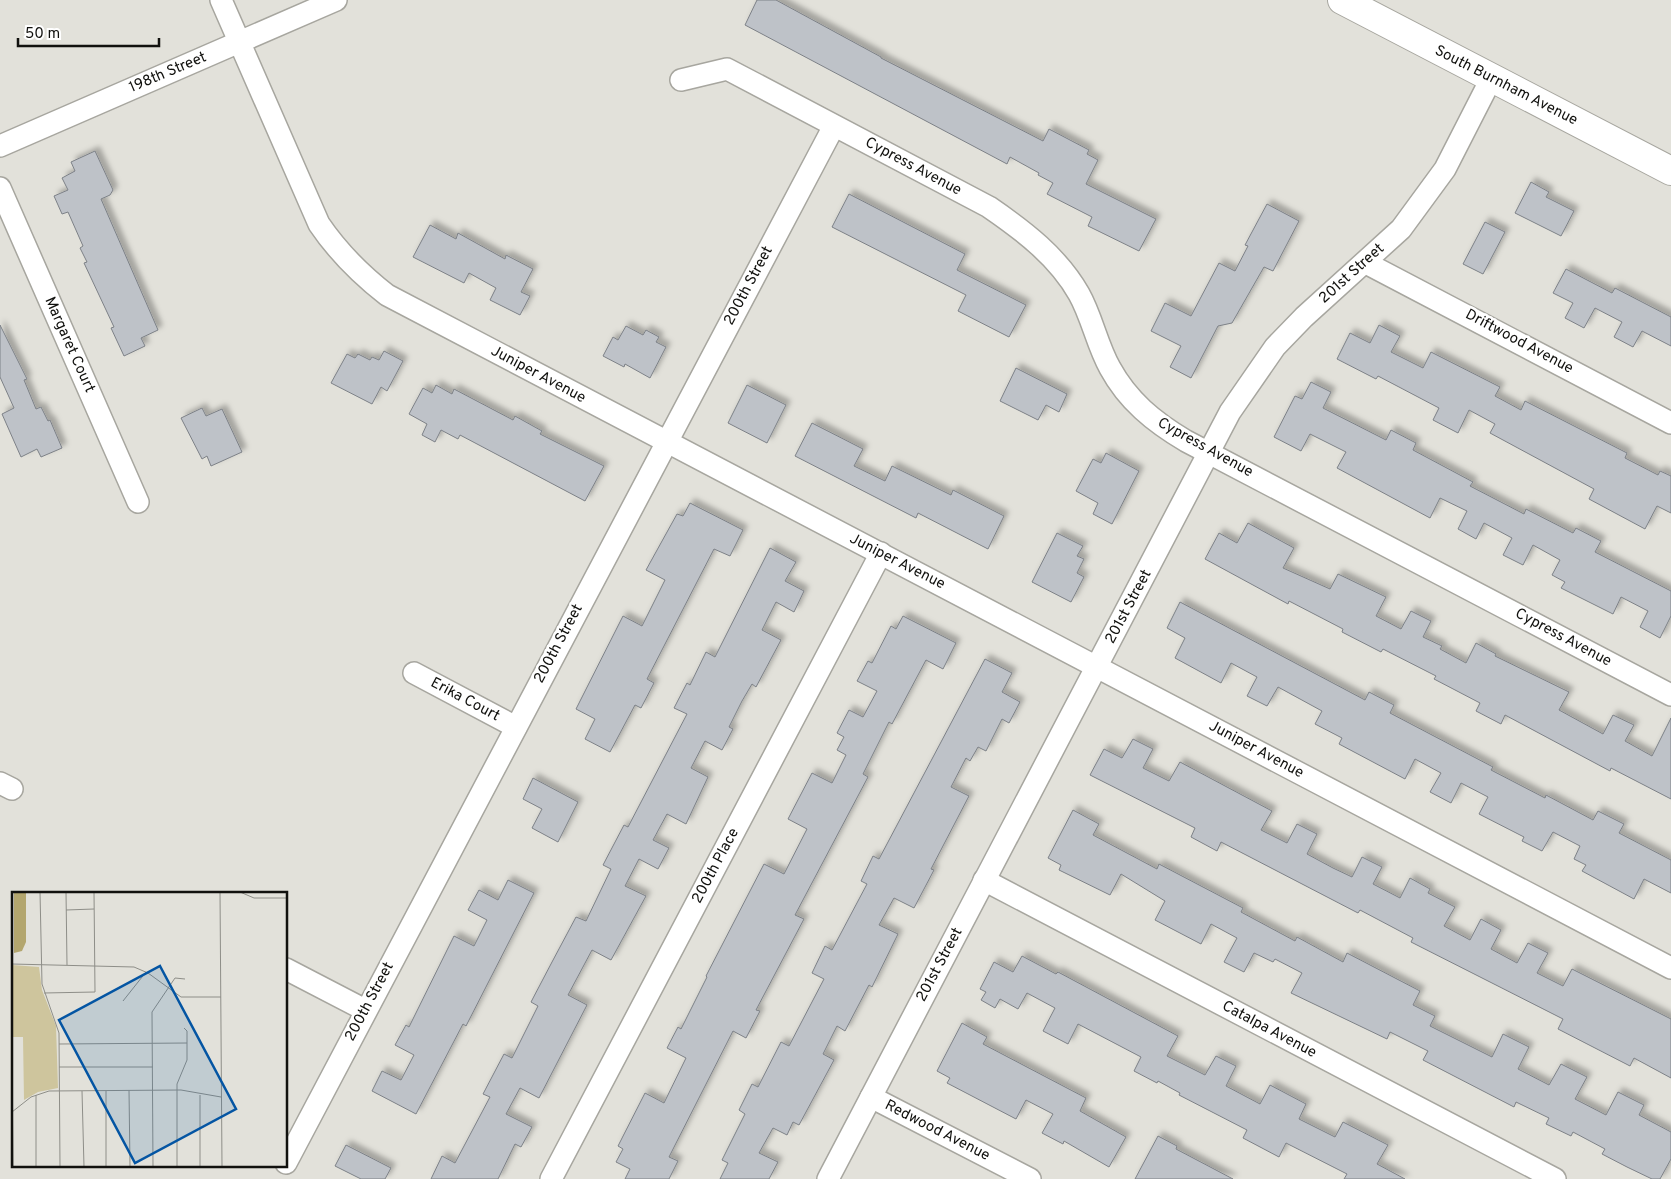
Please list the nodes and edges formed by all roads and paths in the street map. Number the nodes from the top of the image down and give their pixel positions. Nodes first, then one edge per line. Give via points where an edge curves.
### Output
1 (221, 0) edge
2 (336, 0) edge
3 (1342, 0) edge
4 (240, 41) junction
5 (1491, 79) junction
6 (681, 80) dead end
7 (834, 126) junction
8 (0, 146) edge
9 (1671, 171) edge
10 (0, 188) edge
11 (1366, 263) junction
12 (1671, 422) edge
13 (666, 442) junction
14 (1210, 452) junction
15 (138, 502) dead end
16 (881, 553) junction
17 (1098, 667) junction
18 (414, 673) dead end
19 (1671, 695) edge
20 (516, 727) junction
21 (984, 880) junction
22 (1671, 968) edge
23 (288, 970) edge
24 (365, 1010) junction
25 (871, 1097) junction
26 (288, 1160) edge
27 (285, 1166) edge
28 (278, 1179) edge
29 (551, 1179) edge
30 (828, 1179) edge
31 (1030, 1179) edge
32 (1554, 1179) edge

1 - 4 street, Juniper Avenue
2 - 4 street, 198th Street
3 - 5 main road, South Burnham Avenue
4 - 8 street, 198th Street
4 - 13 street, Juniper Avenue via 315,216 333,244 362,275 387,295
5 - 9 main road, South Burnham Avenue
5 - 11 street, 201st Street via 1445,169 1401,229
6 - 7 street, Cypress Avenue via 727,69
7 - 13 street, 200th Street
7 - 14 street, Cypress Avenue via 989,207 1026,233 1059,265 1079,295 1110,368 1130,397 1158,424
10 - 15 street, Margaret Court
11 - 12 street, Driftwood Avenue
11 - 14 street, 201st Street via 1304,317 1275,348 1236,404
13 - 16 street, Juniper Avenue
13 - 20 street, 200th Street
14 - 17 street, 201st Street
14 - 19 street, Cypress Avenue
16 - 17 street, Juniper Avenue
16 - 29 street, 200th Place
17 - 21 street, 201st Street
17 - 22 street, Juniper Avenue
18 - 20 street, Erika Court
20 - 24 street, 200th Street
21 - 25 street, 201st Street
21 - 32 street, Catalpa Avenue
23 - 24 street
24 - 26 street, 200th Street
25 - 30 street, 201st Street
25 - 31 street, Redwood Avenue
27 - 28 street, 200th Street

